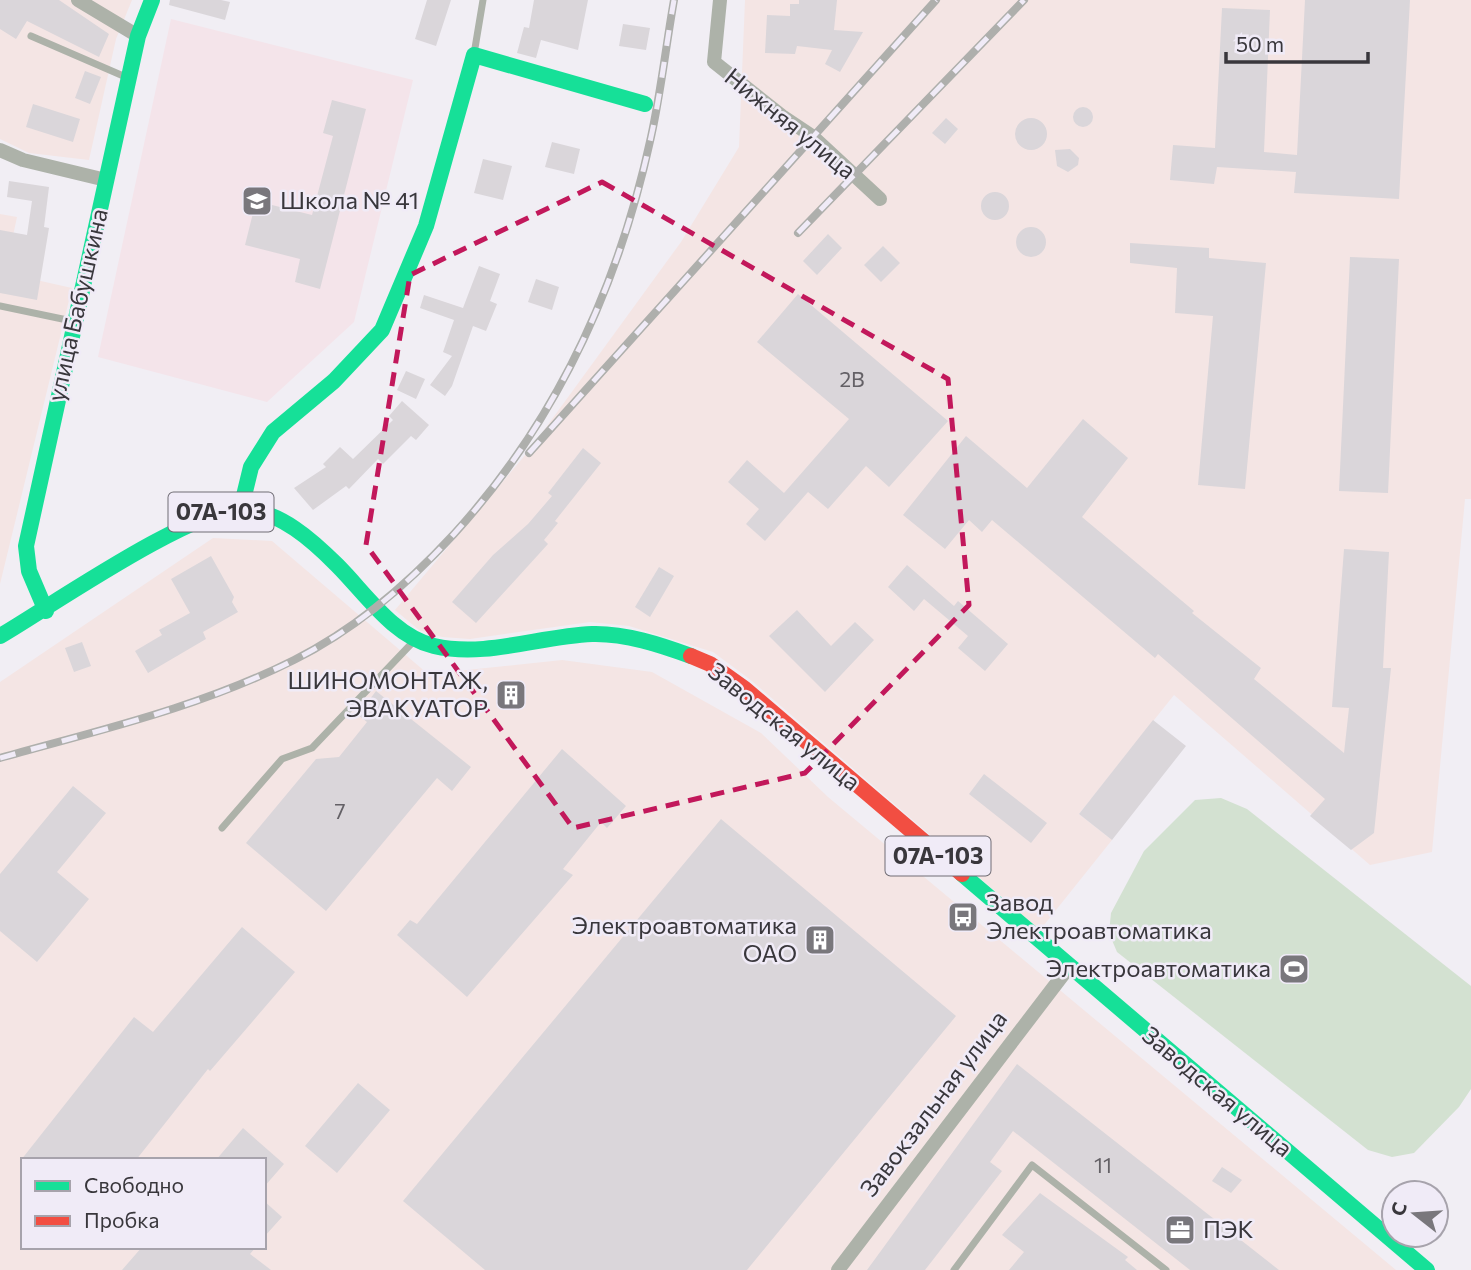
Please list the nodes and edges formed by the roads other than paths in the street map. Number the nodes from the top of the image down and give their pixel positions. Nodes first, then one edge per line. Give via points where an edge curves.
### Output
1 (78, 0) edge
2 (152, 0) edge
3 (482, 0) edge
4 (720, 0) edge
5 (31, 36) dead end
6 (138, 36) junction
7 (474, 55) junction
8 (128, 78) junction
9 (645, 104) dead end
10 (0, 149) edge
11 (106, 180) junction
12 (880, 199) dead end
13 (0, 306) edge
14 (73, 321) junction
15 (241, 508) junction
16 (46, 611) junction
17 (0, 636) edge
18 (415, 640) junction
19 (222, 828) dead end
20 (1069, 967) junction
21 (838, 1270) edge
22 (954, 1270) edge
23 (1166, 1270) edge
24 (1427, 1270) edge

1 - 6 street
2 - 6 main road, улица Бабушкина
3 - 7 lane
4 - 12 street, Нижняя улица via 714,62 813,136
5 - 8 lane
6 - 8 main road, улица Бабушкина
7 - 9 main road
7 - 15 main road via 426,226 382,330 334,381 273,432 251,467
8 - 11 main road, улица Бабушкина
10 - 11 street via 23,160
11 - 14 main road, улица Бабушкина
13 - 14 lane
14 - 16 main road, улица Бабушкина via 26,546 29,571
15 - 16 main road, 07А-103 via 194,522
15 - 18 main road, Заводская улица / 07А-103 via 294,527 376,609
16 - 17 main road, 07А-103
18 - 19 lane via 312,748 282,759
18 - 20 main road, Заводская улица / 07А-103 via 466,649 597,633 709,663
20 - 21 street, Завокзальная улица
20 - 24 main road, Заводская улица / 07А-103
22 - 23 lane via 1032,1165

